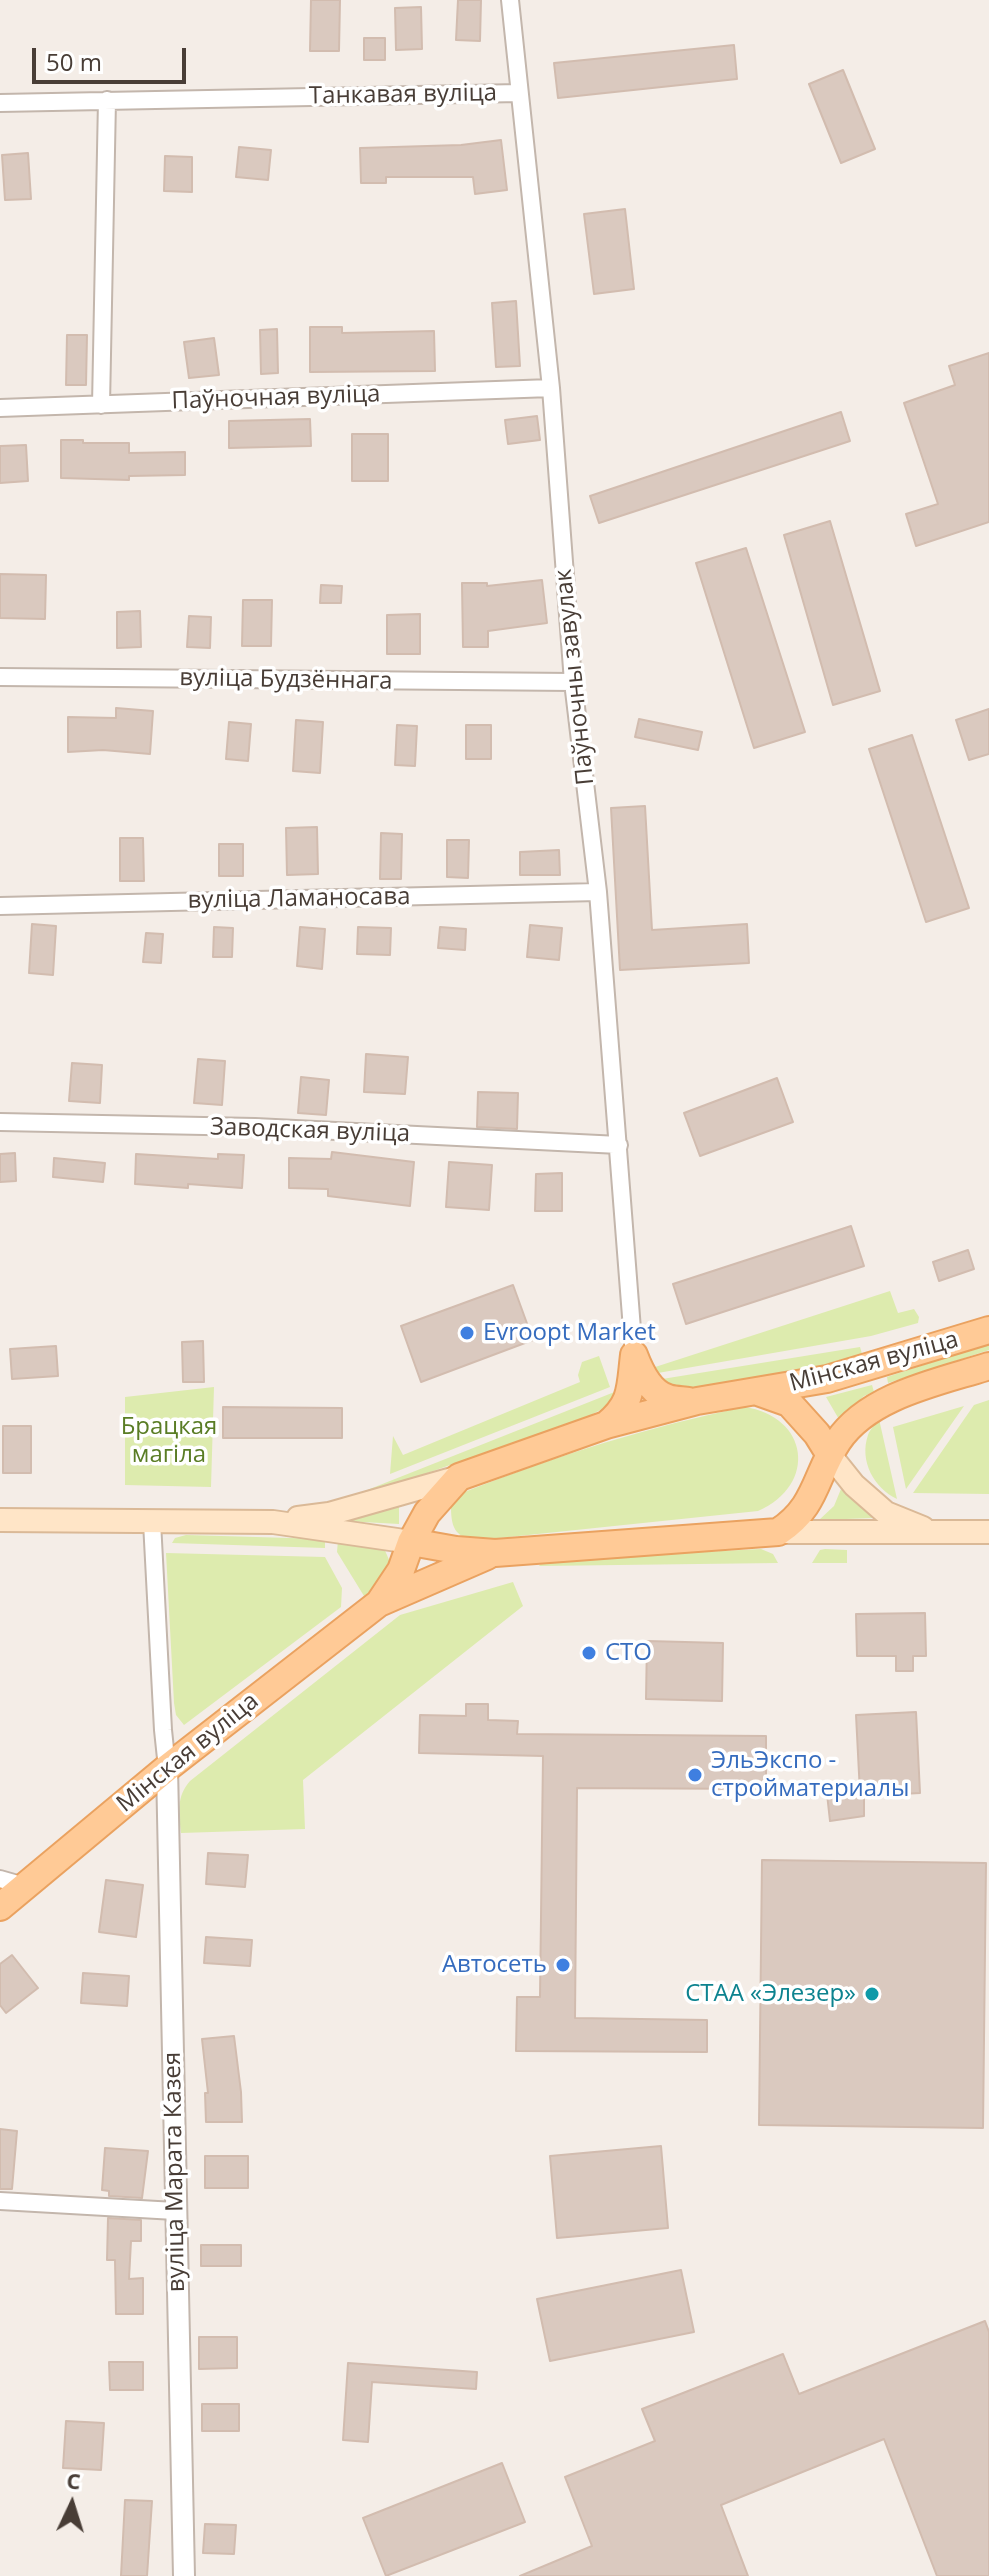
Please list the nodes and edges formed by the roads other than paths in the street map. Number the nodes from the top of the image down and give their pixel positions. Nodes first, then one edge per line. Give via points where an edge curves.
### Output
1 (510, 0) edge
2 (519, 93) junction
3 (107, 100) junction
4 (0, 103) edge
5 (551, 388) junction
6 (101, 405) junction
7 (0, 408) edge
8 (0, 677) edge
9 (573, 682) junction
10 (598, 892) junction
11 (0, 906) edge
12 (0, 1122) edge
13 (619, 1145) junction
14 (989, 1330) edge
15 (634, 1355) junction
16 (989, 1366) edge
17 (758, 1392) junction
18 (697, 1401) junction
19 (606, 1425) junction
20 (830, 1455) junction
21 (450, 1486) junction
22 (0, 1520) edge
23 (152, 1522) junction
24 (273, 1522) junction
25 (932, 1531) junction
26 (778, 1532) junction
27 (989, 1532) edge
28 (411, 1542) junction
29 (465, 1551) junction
30 (495, 1553) junction
31 (379, 1603) junction
32 (167, 1768) junction
33 (11, 1884) edge
34 (0, 1907) edge
35 (0, 2201) edge
36 (175, 2211) junction
37 (184, 2576) edge

1 - 2 street, Паўночны завулак
2 - 3 street, Танкавая вуліца
2 - 5 street, Паўночны завулак
3 - 4 street, Танкавая вуліца
3 - 6 street
5 - 6 street, Паўночная вуліца
5 - 9 street, Паўночны завулак
6 - 7 street, Паўночная вуліца
8 - 9 street, вуліца Будзённага
9 - 10 street, Паўночны завулак
10 - 11 street, вуліца Ламаносава
10 - 13 street, Паўночны завулак
12 - 13 street, Заводская вуліца via 255,1127
13 - 15 street, Паўночны завулак
14 - 17 main road, Мінская вуліца via 839,1376
15 - 18 main road via 657,1392 669,1399
15 - 19 main road via 627,1401
16 - 20 main road, Мінская вуліца via 884,1401 845,1432
17 - 18 main road, Мінская вуліца
17 - 20 main road via 789,1403
18 - 19 main road
19 - 21 main road
20 - 25 main road via 886,1513
20 - 26 main road, Мінская вуліца via 813,1497
21 - 24 main road
21 - 28 main road
21 - 29 main road via 438,1520 442,1533
22 - 23 main road
23 - 24 main road
23 - 32 street
24 - 28 main road
25 - 26 main road
25 - 27 main road
26 - 30 main road
28 - 29 main road
28 - 31 main road via 401,1570
29 - 30 main road
30 - 31 main road
31 - 32 main road, Мінская вуліца
32 - 33 main road, Мінская вуліца
32 - 36 street, вуліца Марата Казея
33 - 34 main road, Мінская вуліца
35 - 36 street
36 - 37 street, вуліца Марата Казея

